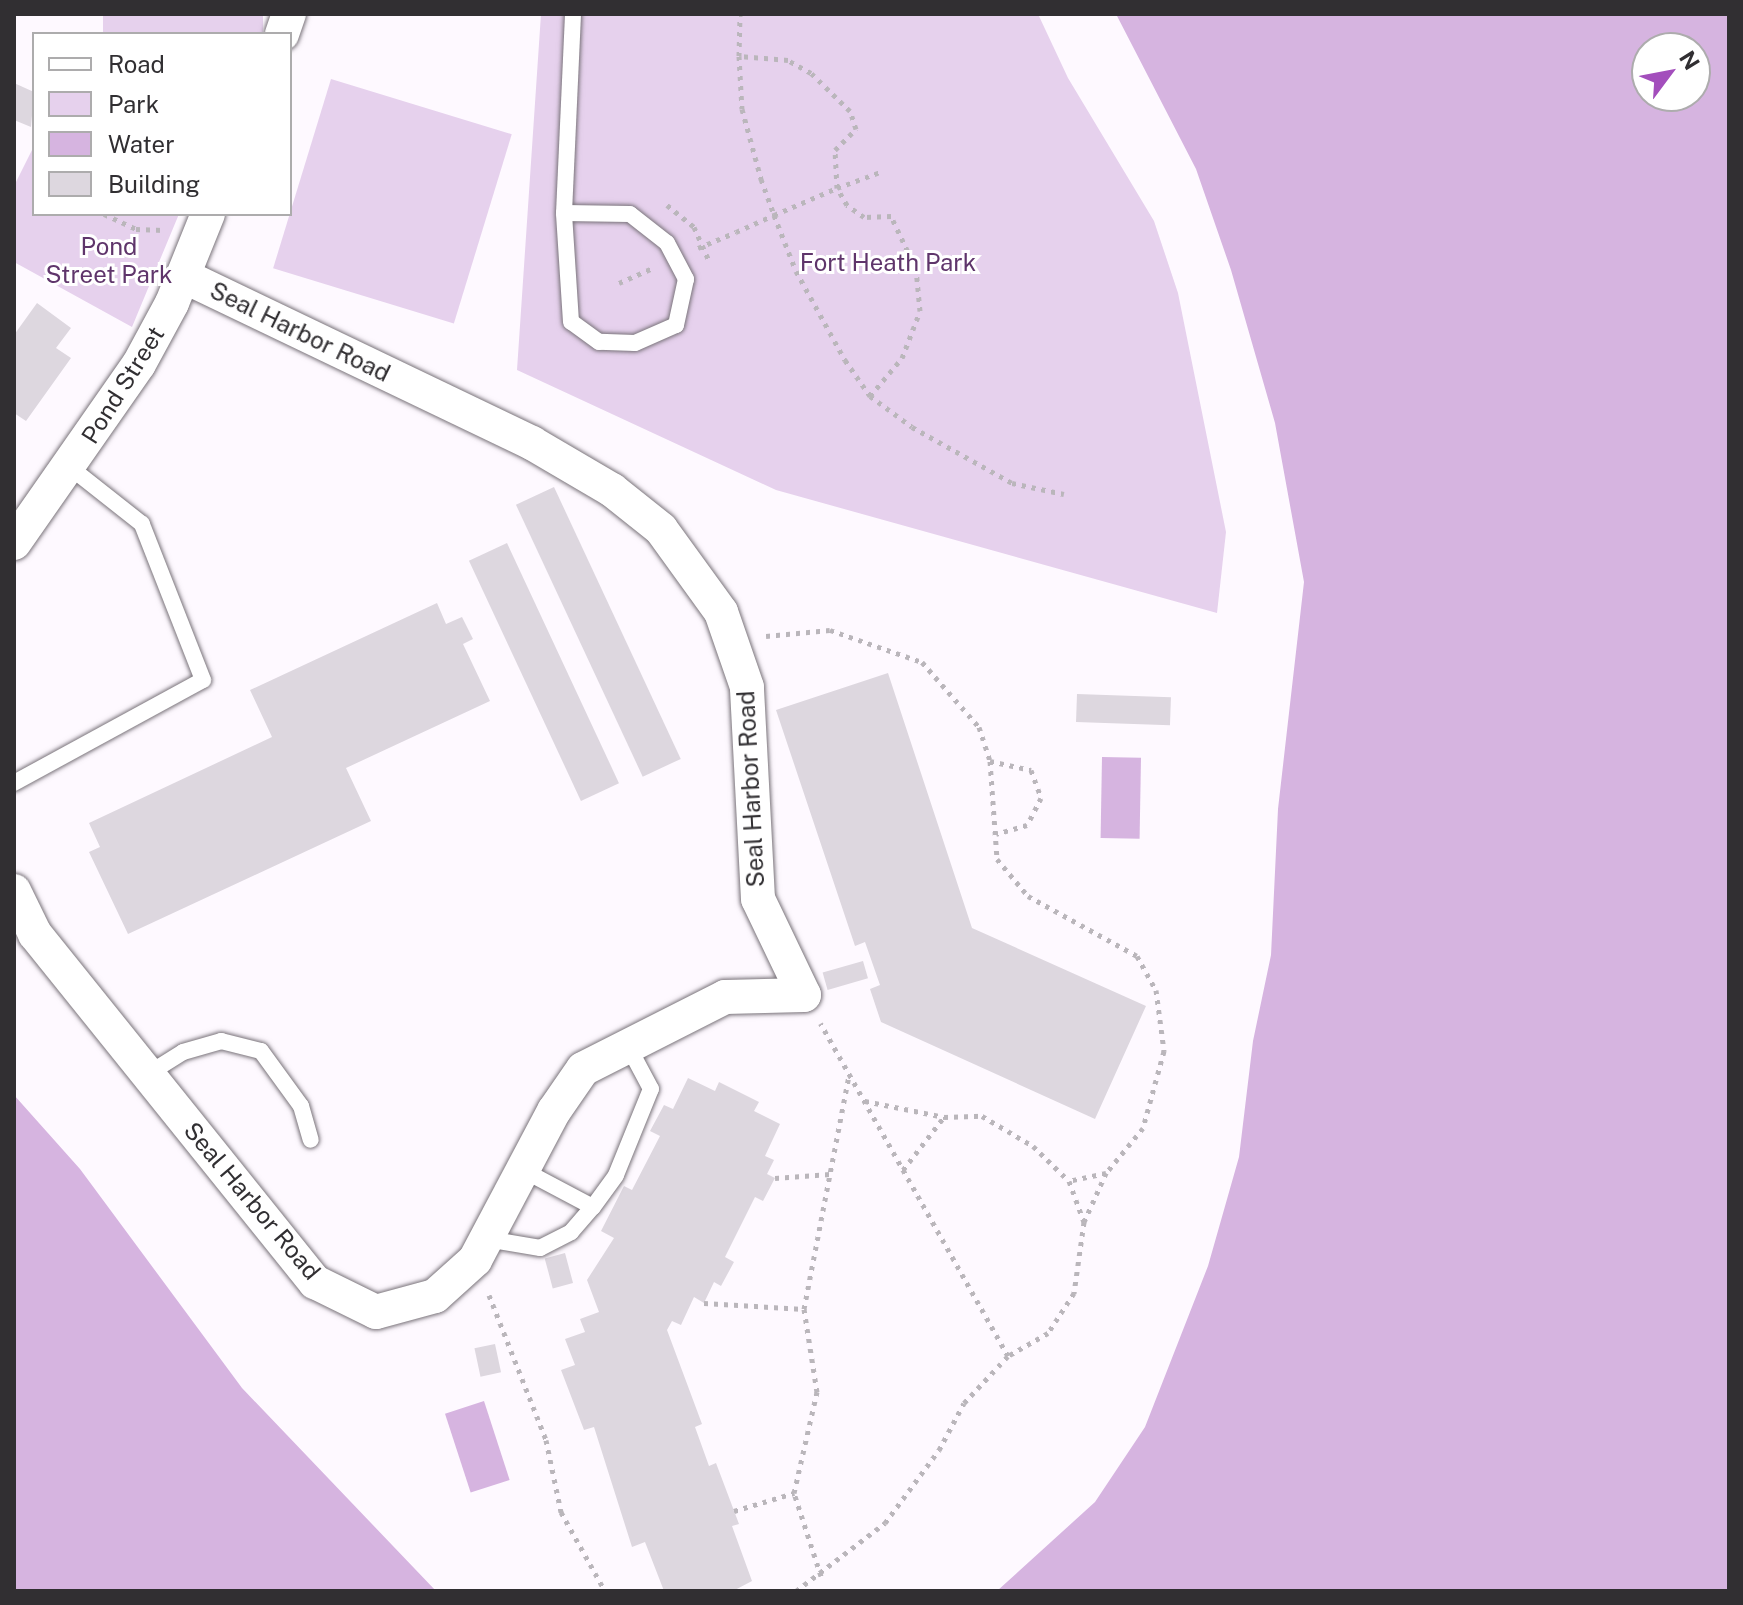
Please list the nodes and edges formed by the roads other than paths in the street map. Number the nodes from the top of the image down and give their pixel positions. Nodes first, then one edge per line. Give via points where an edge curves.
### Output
1 (573, 14) edge
2 (564, 213) junction
3 (205, 223) edge
4 (183, 276) junction
5 (71, 468) junction
6 (14, 543) edge
7 (14, 783) edge
8 (14, 891) edge
9 (628, 1046) junction
10 (148, 1074) junction
11 (311, 1140) dead end
12 (523, 1170) junction
13 (593, 1207) junction
14 (481, 1250) junction

1 - 2 lane
2 - 2 lane via 571,322 599,342 635,343 676,325 686,279 667,243 630,214
3 - 4 street, Pond Street
4 - 5 street, Pond Street via 139,364
4 - 9 street, Seal Harbor Road via 532,443 612,490 661,529 721,612 747,687 758,899 804,995 725,997
5 - 6 street, Pond Street
5 - 7 lane via 142,524 203,680
8 - 10 street, Seal Harbor Road via 35,934
9 - 12 street, Seal Harbor Road via 583,1069
9 - 13 lane via 651,1089 616,1175
10 - 11 lane via 183,1052 221,1041 261,1051 301,1106
10 - 14 street, Seal Harbor Road via 315,1282 376,1312 435,1296
12 - 13 lane
12 - 14 street, Seal Harbor Road
13 - 14 lane via 571,1232 540,1248

